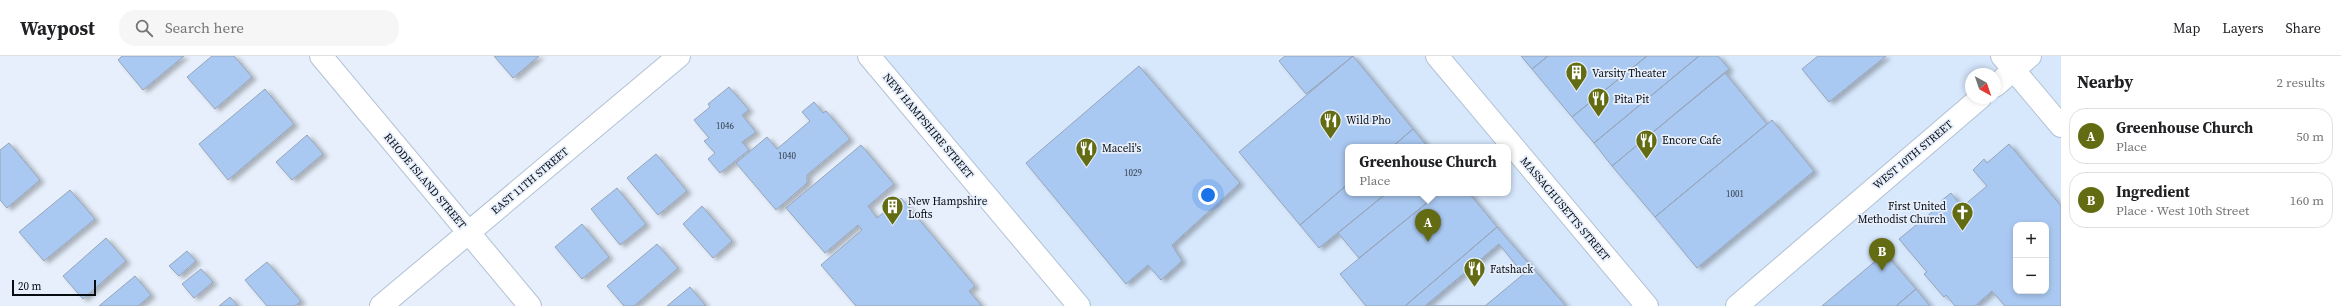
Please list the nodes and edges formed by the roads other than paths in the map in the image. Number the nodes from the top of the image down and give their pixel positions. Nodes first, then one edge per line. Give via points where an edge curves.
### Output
1 (321, 56) edge
2 (679, 56) edge
3 (869, 56) edge
4 (1437, 56) edge
5 (2030, 56) edge
6 (2008, 63) edge
7 (2001, 75) edge
8 (1973, 104) edge
9 (2061, 126) edge
10 (1511, 144) edge
11 (1511, 144) edge
12 (468, 232) junction
13 (381, 306) edge
14 (530, 306) edge
15 (1079, 306) edge
16 (1647, 306) edge
17 (1737, 306) edge

1 - 12 street, RHODE ISLAND STREET
2 - 12 street, EAST 11TH STREET
3 - 15 street, NEW HAMPSHIRE STREET
4 - 11 street, MASSACHUSETTS STREET
5 - 6 street
6 - 7 street
6 - 9 street
8 - 17 street, WEST 10TH STREET
10 - 16 street, MASSACHUSETTS STREET
12 - 13 street, EAST 11TH STREET
12 - 14 street, RHODE ISLAND STREET

